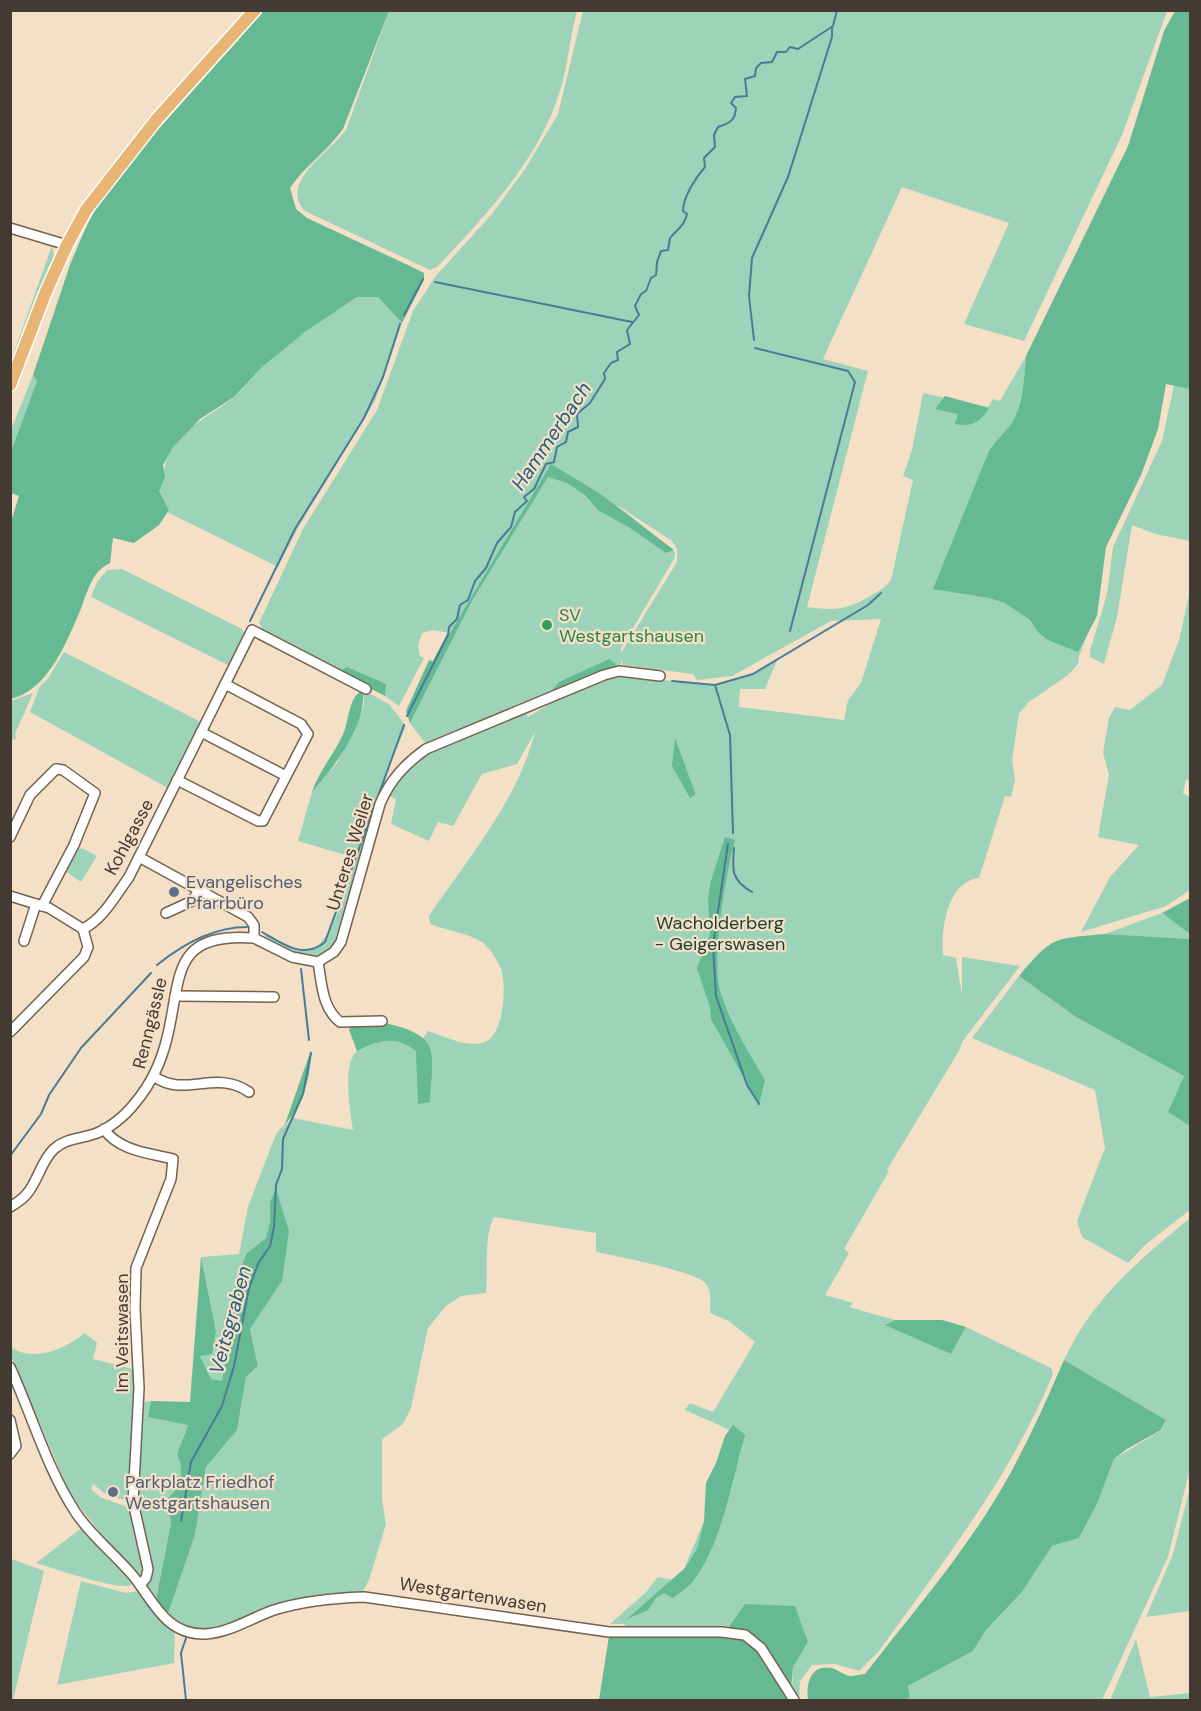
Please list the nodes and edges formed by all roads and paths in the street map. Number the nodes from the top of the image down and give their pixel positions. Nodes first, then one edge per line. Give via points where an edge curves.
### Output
1 (255, 10) edge
2 (10, 228) edge
3 (67, 245) junction
4 (10, 386) edge
5 (660, 676) dead end
6 (225, 684) junction
7 (366, 689) dead end
8 (201, 732) junction
9 (286, 777) junction
10 (177, 780) junction
11 (10, 837) edge
12 (139, 857) junction
13 (200, 889) junction
14 (10, 896) edge
15 (39, 905) junction
16 (166, 913) dead end
17 (83, 929) junction
18 (254, 938) junction
19 (24, 940) dead end
20 (318, 962) junction
21 (175, 996) junction
22 (274, 996) dead end
23 (382, 1021) dead end
24 (10, 1032) edge
25 (155, 1077) junction
26 (249, 1092) dead end
27 (104, 1130) junction
28 (10, 1207) edge
29 (10, 1367) edge
30 (10, 1420) edge
31 (10, 1454) edge
32 (140, 1585) junction
33 (794, 1701) edge

1 - 3 main road via 157,119 100,190
2 - 3 street
3 - 4 main road
5 - 20 street, Unteres Weiler via 619,671 604,675 426,749 410,760 387,788 380,804 342,942
6 - 7 street, Kohlgasse via 252,630
6 - 8 street, Kohlgasse
6 - 9 street via 307,729
8 - 9 street
8 - 10 street, Kohlgasse
9 - 10 street via 262,821
10 - 12 street, Kohlgasse
11 - 15 street via 30,795 56,769 95,793 74,845
12 - 13 street
12 - 17 street, Kohlgasse via 106,909
13 - 16 street via 192,901
13 - 18 street via 249,917 254,925
14 - 15 street
15 - 17 street
15 - 19 street
17 - 24 street via 88,947 84,957
18 - 20 street via 292,957
18 - 21 street, Renngässle via 220,938 192,952 182,964
20 - 23 street via 331,1015 340,1022
21 - 22 street
21 - 25 street, Renngässle
25 - 26 street via 165,1084 185,1086 226,1081
25 - 27 street, Renngässle via 134,1105
27 - 28 street, Renngässle via 63,1142 52,1150 25,1196
27 - 32 street, Im Veitswasen via 128,1148 173,1159 171,1179 136,1268 139,1388 133,1502 148,1569
29 - 32 street, Westgartenwasen via 76,1512
30 - 31 street via 16,1446
32 - 33 street, Westgartenwasen via 165,1620 196,1633 216,1632 304,1603 364,1597 609,1632 745,1635 762,1648

